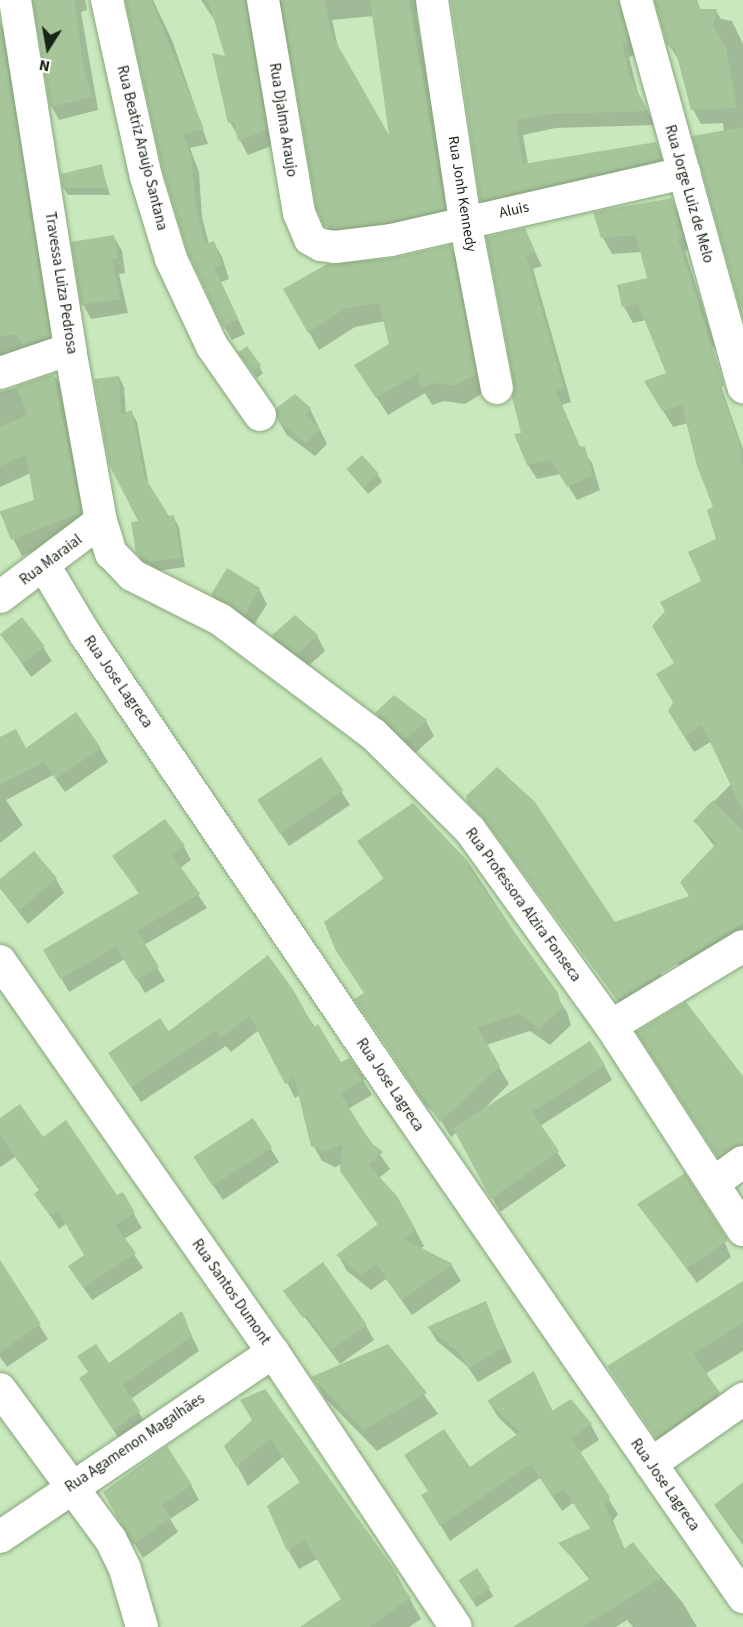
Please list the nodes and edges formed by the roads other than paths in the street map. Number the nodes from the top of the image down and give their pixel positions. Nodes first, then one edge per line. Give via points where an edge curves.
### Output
1 (15, 0) edge
2 (107, 0) edge
3 (263, 0) edge
4 (432, 0) edge
5 (636, 0) edge
6 (684, 173) junction
7 (465, 221) junction
8 (310, 239) joint
9 (70, 349) junction
10 (0, 374) edge
11 (743, 387) edge
12 (496, 388) dead end
13 (260, 415) dead end
14 (101, 521) junction
15 (118, 563) joint
16 (45, 567) junction
17 (0, 597) edge
18 (743, 946) edge
19 (0, 961) edge
20 (611, 1026) junction
21 (743, 1162) edge
22 (715, 1182) junction
23 (743, 1230) edge
24 (273, 1352) junction
25 (0, 1389) edge
26 (743, 1399) edge
27 (651, 1464) junction
28 (72, 1486) junction
29 (0, 1537) edge
30 (743, 1597) edge
31 (142, 1627) edge
32 (456, 1627) edge

1 - 9 street, Travessa Luiza Pedrosa
2 - 13 street, Rua Beatriz Araujo Santana via 146,177 171,259 212,346
3 - 8 street, Rua Djalma Araujo via 292,179 299,213
4 - 7 street, Rua Jonh Kennedy
5 - 6 street, Rua Jorge Luiz de Melo
6 - 7 street, Aluis
6 - 11 street, Rua Jorge Luiz de Melo
7 - 8 street, Aluis via 361,246 334,248
7 - 12 street, Rua Jonh Kennedy
9 - 10 street
9 - 14 street, Travessa Luiza Pedrosa
14 - 15 street, Travessa Luiza Pedrosa
14 - 16 street, Rua Maraial
15 - 20 street, Rua Professora Alzira Fonseca via 132,575 221,620 373,734 470,830
16 - 17 street, Rua Maraial
16 - 27 street, Rua Jose Lagreca via 85,634
18 - 20 street
19 - 24 street, Rua Santos Dumont
20 - 22 street, Rua Professora Alzira Fonseca
21 - 22 street
22 - 23 street, Rua Professora Alzira Fonseca
24 - 28 street, Rua Agamenon Magalhães
24 - 32 street, Rua Santos Dumont
25 - 28 street
26 - 27 street
27 - 30 street, Rua Jose Lagreca
28 - 29 street, Rua Agamenon Magalhães
28 - 31 street via 111,1540 125,1569

